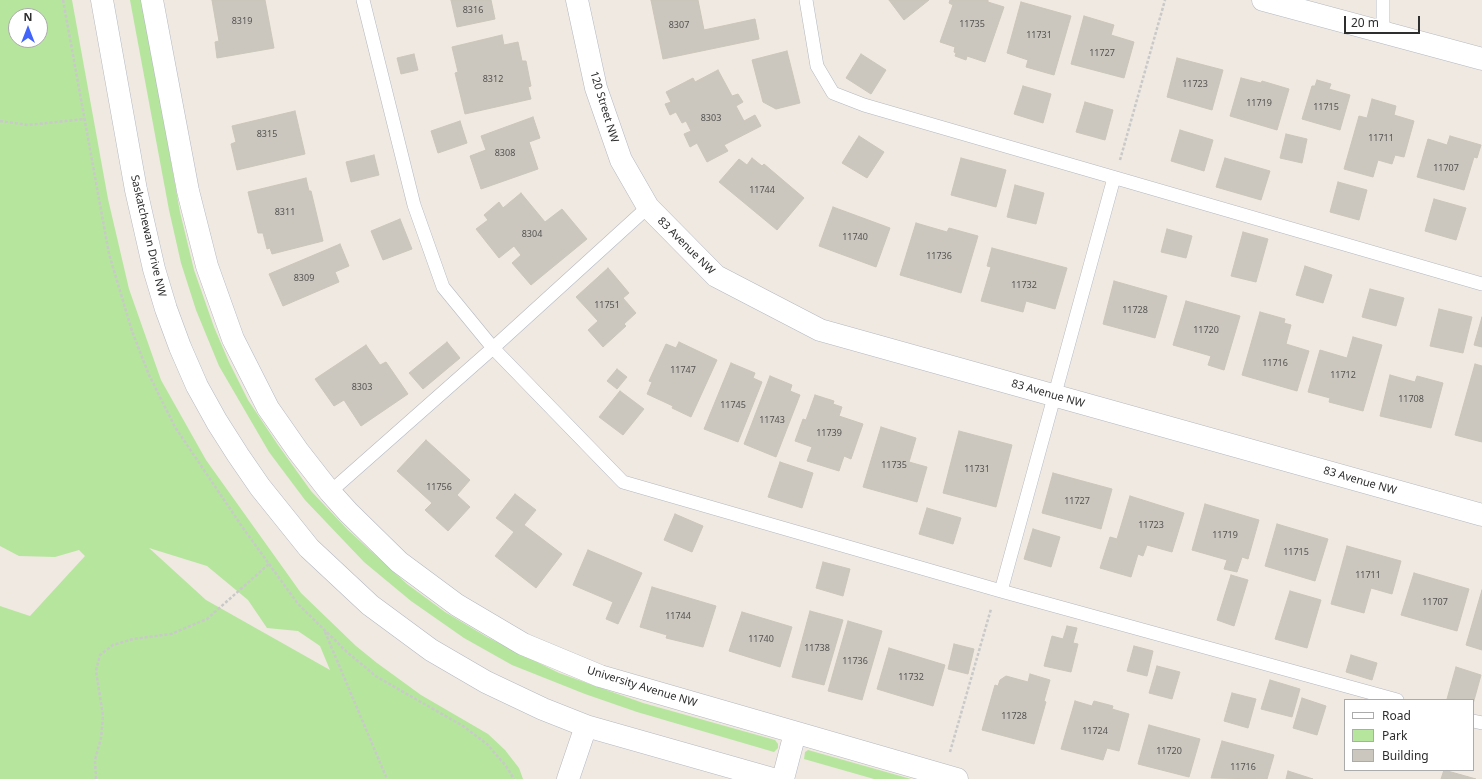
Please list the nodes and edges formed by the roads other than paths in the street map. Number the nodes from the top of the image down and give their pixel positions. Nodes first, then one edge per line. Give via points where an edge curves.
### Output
1 (102, 0) edge
2 (152, 0) edge
3 (364, 0) edge
4 (577, 0) edge
5 (806, 0) edge
6 (1263, 0) edge
7 (1383, 0) edge
8 (1383, 32) junction
9 (1482, 59) edge
10 (1114, 178) junction
11 (648, 207) junction
12 (1482, 284) edge
13 (493, 348) junction
14 (1054, 395) junction
15 (330, 492) junction
16 (1482, 515) edge
17 (999, 590) junction
18 (1393, 699) edge
19 (586, 726) junction
20 (795, 733) junction
21 (950, 777) edge
22 (568, 779) edge
23 (773, 779) edge
24 (783, 779) edge

1 - 19 street, Saskatchewan Drive NW via 136,190 154,269 173,328 194,379 238,455 309,548 370,605 431,650 486,682
2 - 15 street via 188,191 207,266 233,339 268,408
3 - 13 lane via 414,205 443,287
4 - 11 street, 120 Street NW via 599,95 622,160
5 - 10 lane via 817,66 833,93 864,105
6 - 8 street
7 - 8 lane
8 - 9 street
10 - 12 lane
10 - 14 lane
11 - 13 lane
11 - 14 street, 83 Avenue NW via 716,276 820,330
13 - 15 lane
13 - 17 lane via 624,482
14 - 16 street, 83 Avenue NW
14 - 17 lane
15 - 20 street, University Avenue NW via 399,562 457,605 523,644 600,676
17 - 18 lane
19 - 22 street
19 - 23 street
20 - 21 street, University Avenue NW
20 - 24 street

